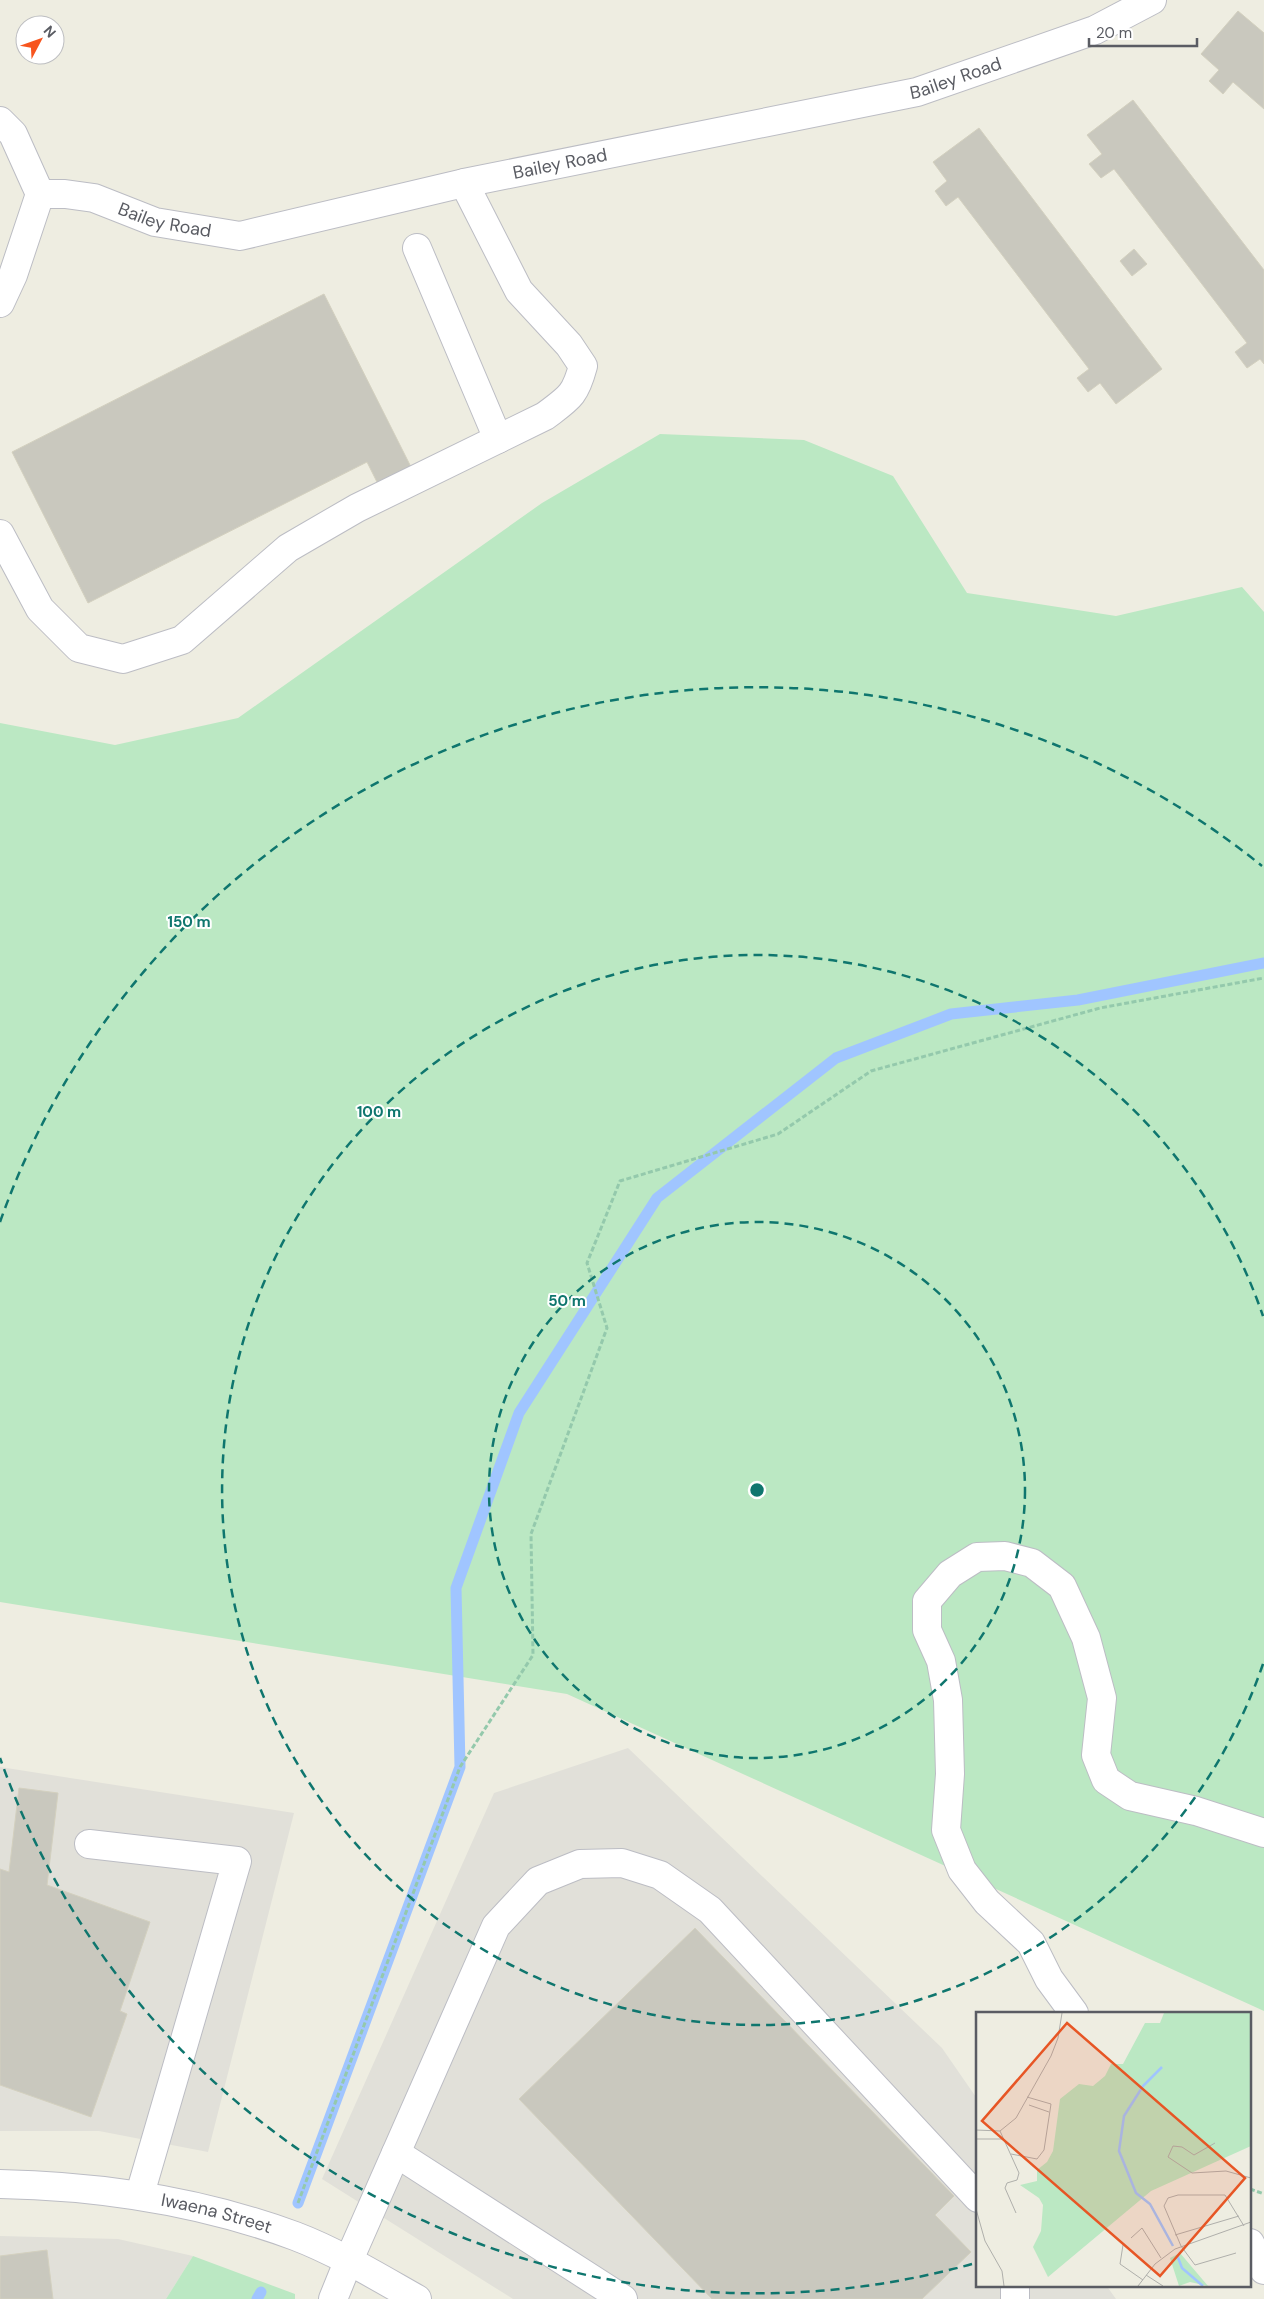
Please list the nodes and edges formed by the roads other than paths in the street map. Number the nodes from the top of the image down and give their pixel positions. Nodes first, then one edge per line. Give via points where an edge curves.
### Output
1 (1152, 0) edge
2 (0, 121) edge
3 (464, 183) junction
4 (40, 194) junction
5 (417, 248) dead end
6 (7, 268) edge
7 (0, 303) edge
8 (498, 439) junction
9 (0, 534) edge
10 (1264, 1833) edge
11 (89, 1844) dead end
12 (1073, 2012) edge
13 (396, 2153) junction
14 (0, 2184) edge
15 (140, 2194) junction
16 (976, 2196) edge
17 (1252, 2247) edge
18 (348, 2262) junction
19 (1264, 2270) edge
20 (1015, 2286) edge
21 (333, 2299) edge
22 (416, 2299) edge
23 (623, 2299) edge
24 (1015, 2299) edge

1 - 3 street, Bailey Road via 1095,30 917,92
2 - 4 street via 13,134
3 - 4 street, Bailey Road via 240,236 155,222 94,198
3 - 8 street via 519,291 569,345 582,366 571,397 545,416
4 - 6 street
5 - 8 street
6 - 7 street
8 - 9 street via 357,508 288,548 182,640 123,659 79,648 40,608
10 - 12 street via 1196,1811 1130,1796 1106,1780 1096,1755 1102,1698 1086,1638 1062,1586 1032,1563 1005,1556 977,1557 950,1574 927,1601 927,1630 940,1662 948,1700 950,1774 946,1830 962,1870 988,1902 1031,1943 1049,1979
11 - 15 street via 237,1861
13 - 16 street via 496,1926 538,1881 580,1864 622,1863 660,1875 710,1910
13 - 18 street
13 - 23 street
14 - 15 street, Iwaena Street via 51,2185
15 - 18 street, Iwaena Street via 210,2209 296,2236
17 - 19 street
18 - 21 street
18 - 22 street, Iwaena Street
20 - 24 street

